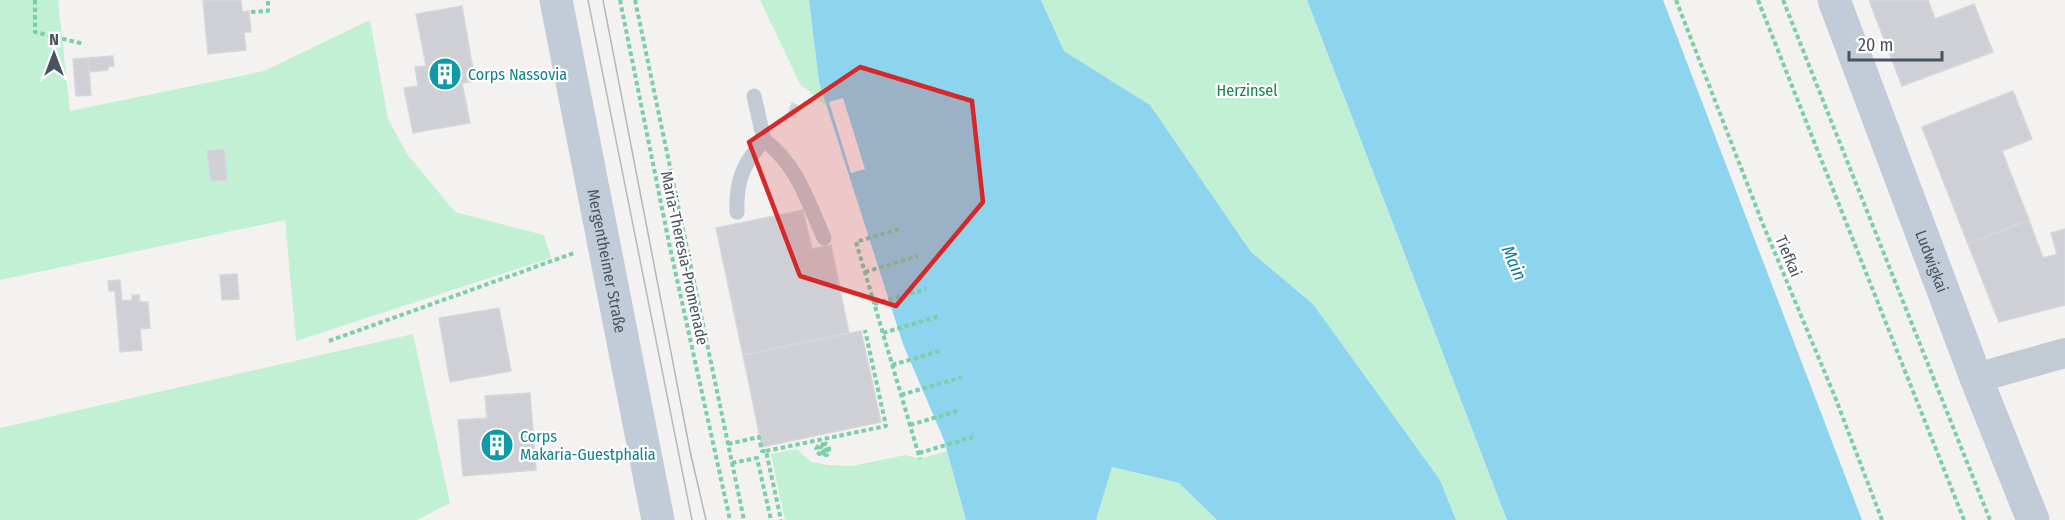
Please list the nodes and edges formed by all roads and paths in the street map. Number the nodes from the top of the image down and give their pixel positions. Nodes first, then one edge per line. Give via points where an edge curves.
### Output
1 (35, 0) edge
2 (268, 0) edge
3 (556, 0) edge
4 (620, 0) edge
5 (635, 0) edge
6 (1676, 0) edge
7 (1758, 0) edge
8 (1784, 0) edge
9 (1834, 0) edge
10 (251, 12) dead end
11 (84, 44) dead end
12 (754, 96) dead end
13 (764, 140) junction
14 (737, 212) dead end
15 (899, 229) dead end
16 (824, 238) dead end
17 (918, 256) dead end
18 (562, 258) dead end
19 (865, 273) junction
20 (926, 289) dead end
21 (874, 304) junction
22 (939, 316) dead end
23 (865, 330) dead end
24 (883, 333) junction
25 (329, 341) dead end
26 (940, 351) dead end
27 (2065, 353) edge
28 (892, 365) junction
29 (962, 377) dead end
30 (1976, 378) junction
31 (901, 395) junction
32 (957, 411) dead end
33 (910, 424) junction
34 (974, 437) dead end
35 (822, 443) joint
36 (728, 444) junction
37 (766, 451) junction
38 (919, 453) junction
39 (920, 459) dead end
40 (732, 463) junction
41 (658, 520) edge
42 (730, 520) edge
43 (744, 520) edge
44 (771, 520) edge
45 (781, 520) edge
46 (1882, 520) edge
47 (1964, 520) edge
48 (1990, 520) edge
49 (2033, 520) edge

1 - 11 path via 35,32
2 - 10 path via 268,11
3 - 41 main road, Mergentheimer Straße
4 - 42 path, Maria-Theresia-Promenade
5 - 36 path, Maria-Theresia-Promenade
6 - 46 path, Tiefkai
7 - 47 path
8 - 48 path
9 - 30 main road, Ludwigkai
12 - 13 lane
13 - 14 lane via 749,157 740,178
13 - 16 lane via 793,169
15 - 19 path via 856,242
17 - 19 path
18 - 25 path
19 - 21 path
20 - 21 path
21 - 24 path
22 - 24 path
23 - 37 path via 886,426
24 - 28 path
26 - 28 path
27 - 30 street
28 - 31 path
29 - 31 path
30 - 49 main road, Ludwigkai
31 - 33 path
32 - 33 path
33 - 38 path
34 - 38 path
35 - 35 path via 830,449 828,454 823,456 816,449 818,446 820,445 823,444 826,453 823,454 820,451 822,446 825,451 823,452
36 - 37 path via 759,437 762,451
36 - 40 path, Maria-Theresia-Promenade
37 - 45 path
38 - 39 path
40 - 43 path, Maria-Theresia-Promenade
40 - 44 path via 758,458

